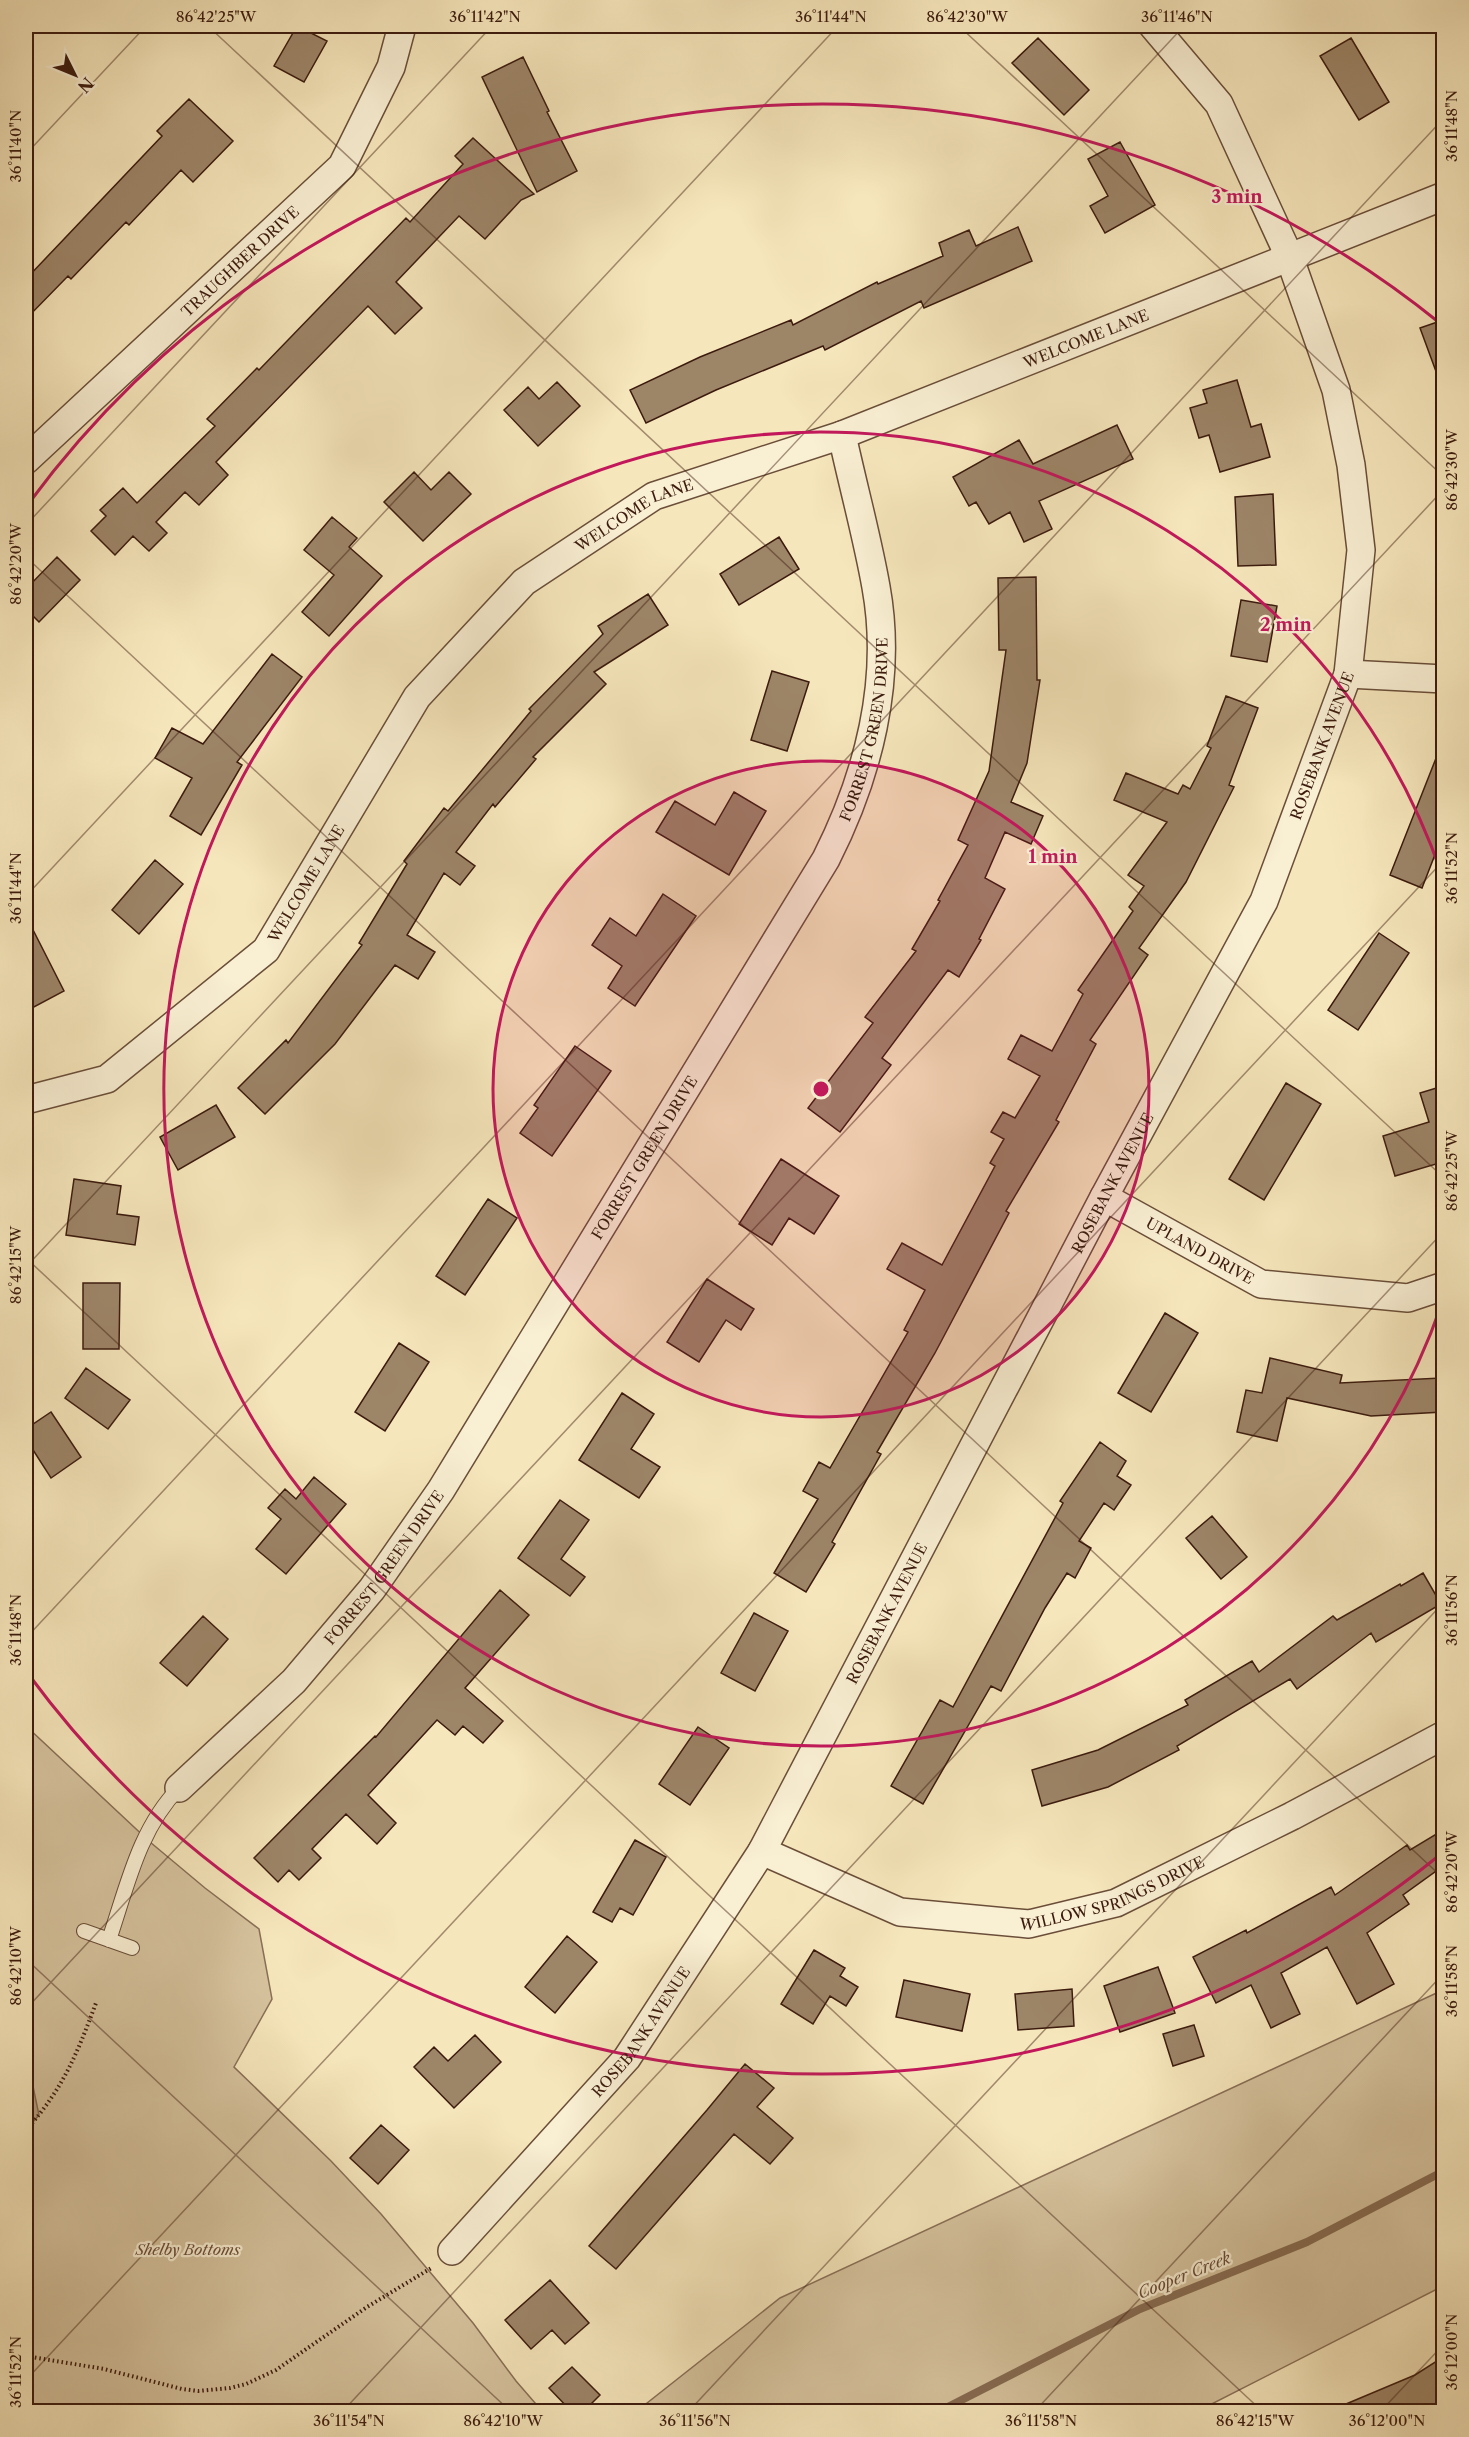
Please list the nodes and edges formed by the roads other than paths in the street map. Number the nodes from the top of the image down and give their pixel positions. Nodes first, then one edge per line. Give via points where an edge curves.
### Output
1 (402, 26) edge
2 (1153, 26) edge
3 (1443, 196) edge
4 (1289, 256) junction
5 (842, 435) junction
6 (26, 460) edge
7 (1348, 674) junction
8 (1443, 680) edge
9 (26, 1100) edge
10 (1104, 1197) junction
11 (1443, 1286) edge
12 (1443, 1735) edge
13 (179, 1788) joint
14 (762, 1851) junction
15 (84, 1931) dead end
16 (109, 1940) junction
17 (132, 1948) dead end
18 (452, 2251) road end

1 - 6 street, TRAUGHBER DRIVE via 391,67 342,166
2 - 4 street, ROSEBANK AVENUE via 1219,104
3 - 4 street, WELCOME LANE
4 - 5 street, WELCOME LANE
4 - 7 street, ROSEBANK AVENUE via 1336,390 1351,465 1361,550
5 - 9 street, WELCOME LANE via 654,496 524,582 417,697 266,950 107,1079
5 - 13 street, FORREST GREEN DRIVE via 876,588 881,635 873,728 847,818 826,860 435,1499 372,1589 294,1681
7 - 8 street
7 - 10 street, ROSEBANK AVENUE via 1264,901
10 - 11 street, UPLAND DRIVE via 1261,1284 1408,1298
10 - 14 street, ROSEBANK AVENUE
12 - 14 street, WILLOW SPRINGS DRIVE via 1292,1816 1116,1903 1029,1924 900,1912
13 - 16 lane via 145,1836
14 - 18 street, ROSEBANK AVENUE via 627,2058
15 - 16 lane
16 - 17 lane

